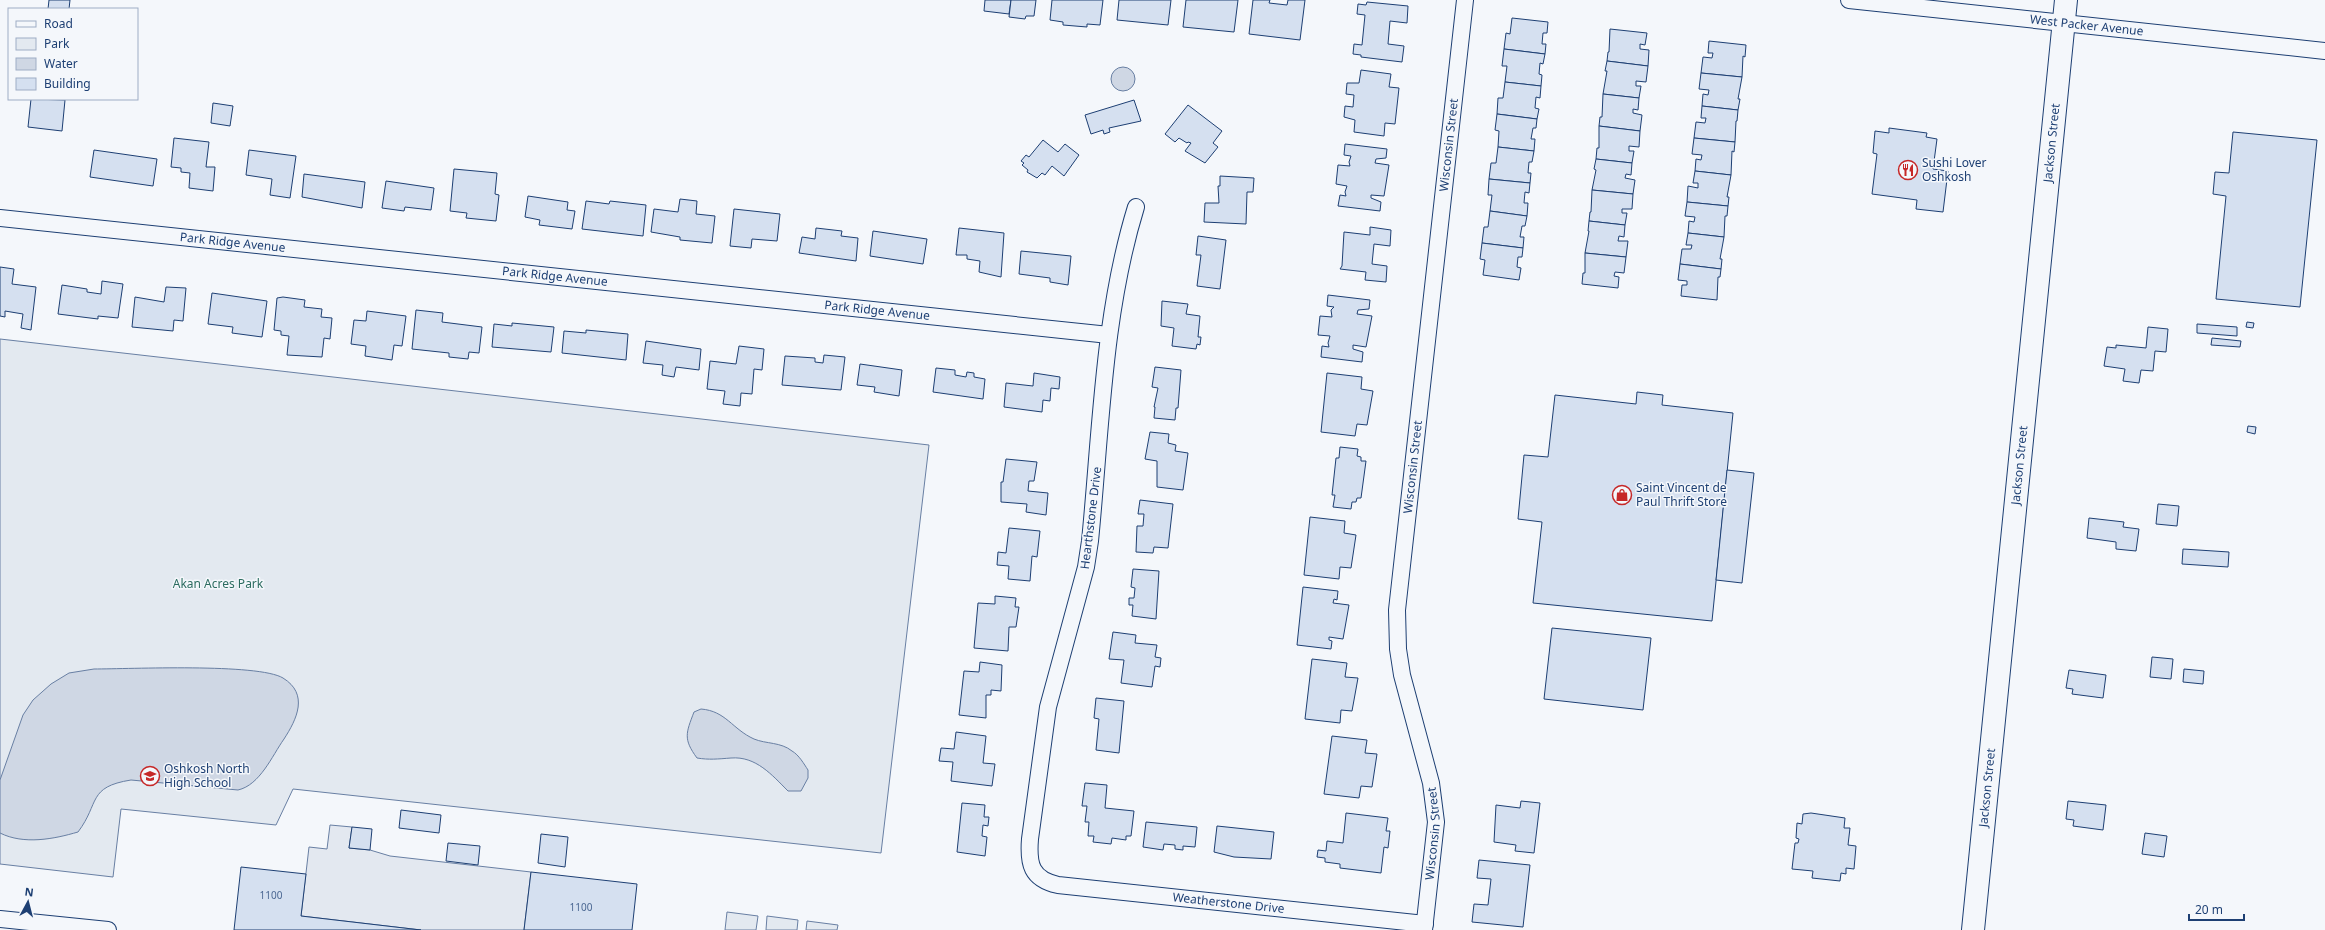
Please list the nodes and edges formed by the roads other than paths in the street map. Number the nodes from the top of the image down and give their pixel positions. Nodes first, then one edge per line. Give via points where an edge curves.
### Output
1 (1465, 0) edge
2 (1849, 0) edge
3 (2066, 0) edge
4 (2064, 22) junction
5 (2325, 51) edge
6 (1136, 207) dead end
7 (0, 218) edge
8 (1109, 335) junction
9 (1035, 872) joint
10 (0, 919) edge
11 (1425, 927) edge
12 (108, 930) edge
13 (1973, 930) edge

1 - 11 street, Wisconsin Street via 1396,610 1402,674 1431,783 1436,822
2 - 4 street, West Packer Avenue
3 - 4 main road, Jackson Street
4 - 5 street, West Packer Avenue
4 - 13 main road, Jackson Street
6 - 8 street, Hearthstone Drive via 1122,252
7 - 8 street, Park Ridge Avenue
8 - 9 street, Hearthstone Drive via 1086,567 1048,707 1029,860
9 - 11 street, Weatherstone Drive via 1047,882 1058,885
10 - 12 street

